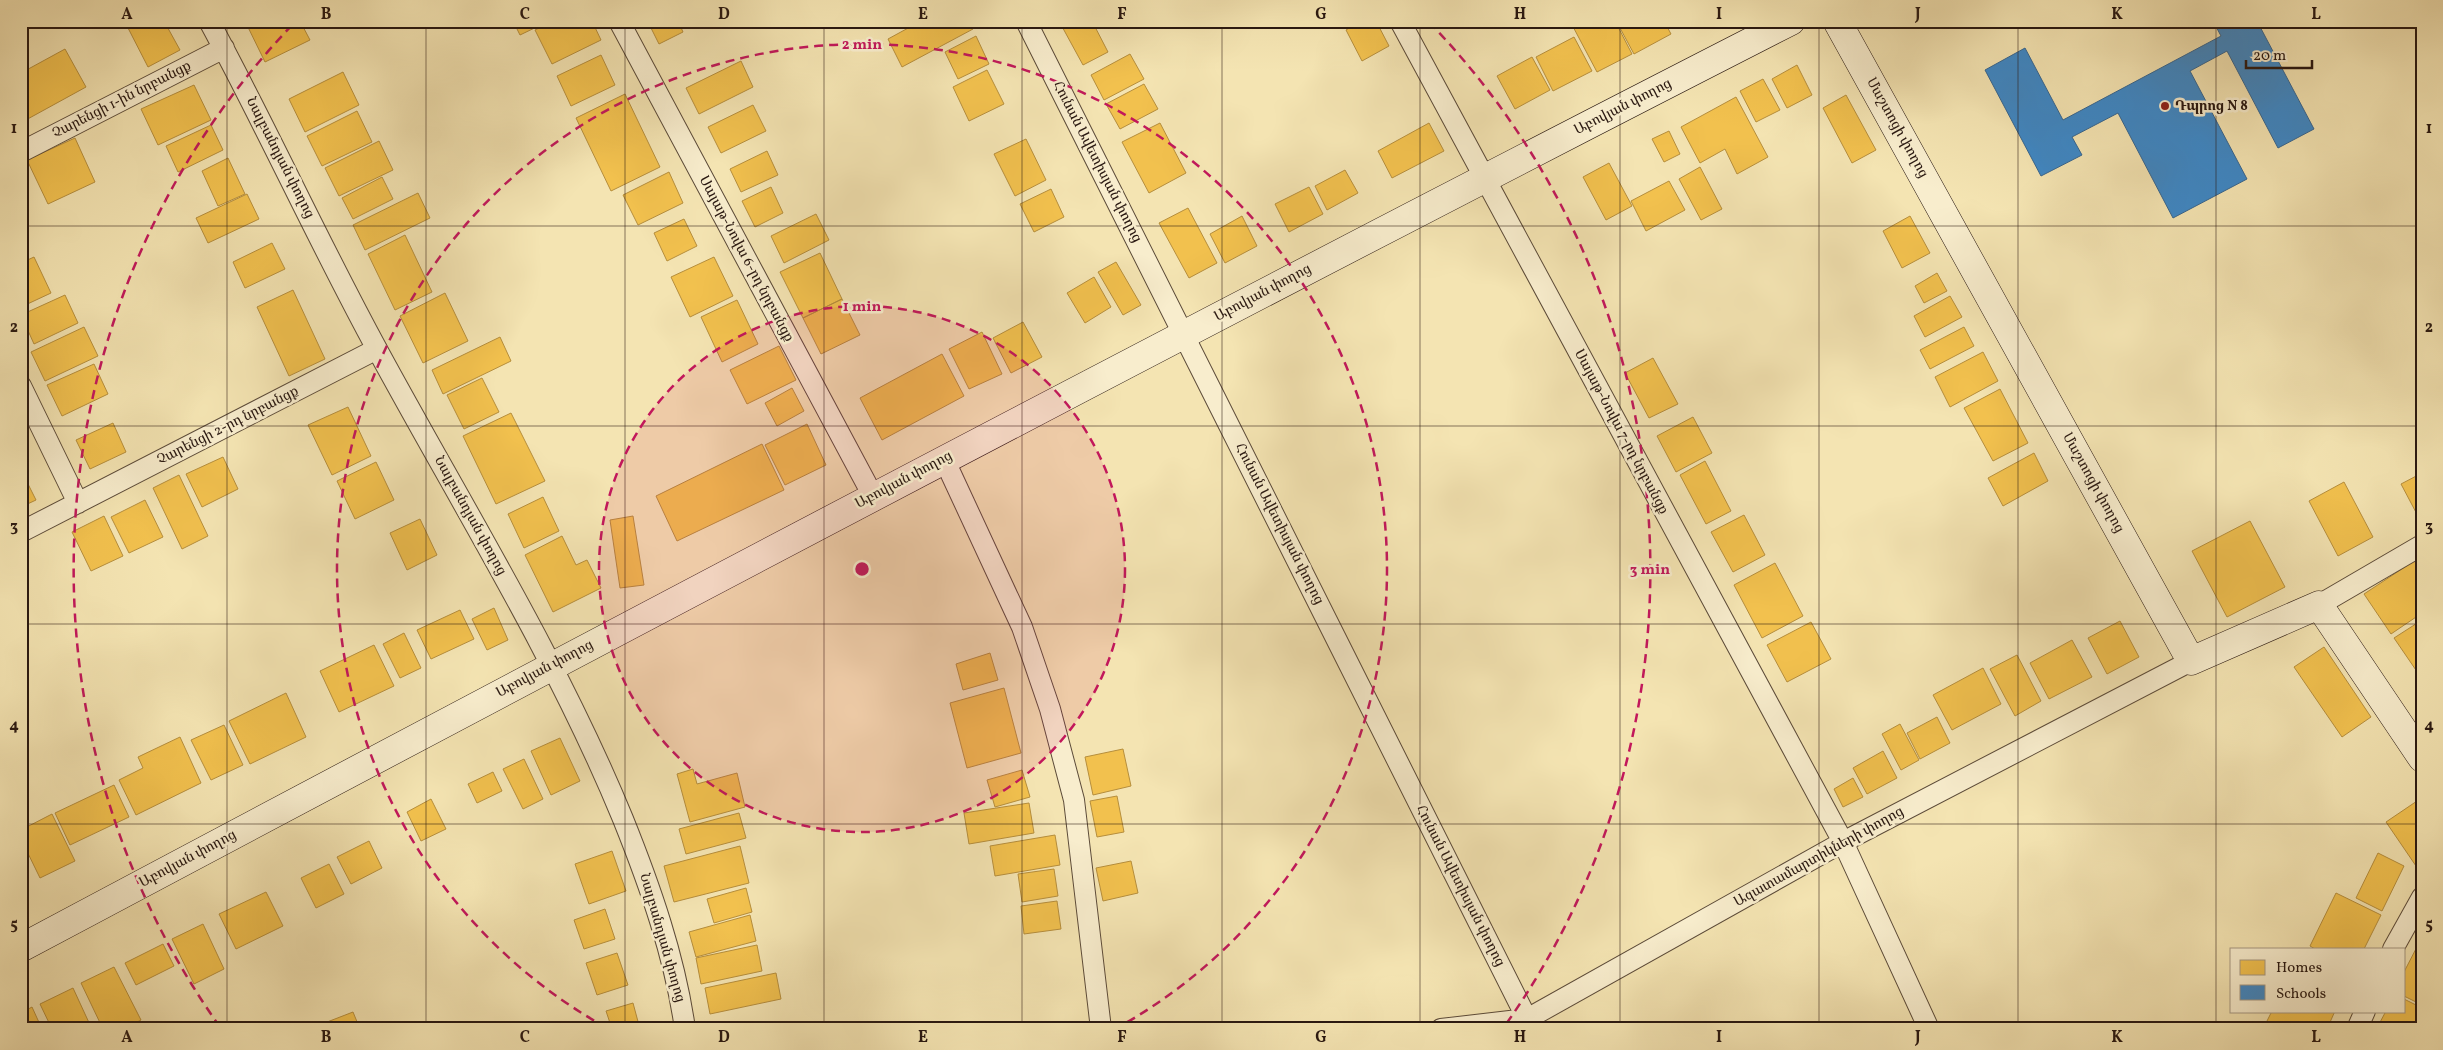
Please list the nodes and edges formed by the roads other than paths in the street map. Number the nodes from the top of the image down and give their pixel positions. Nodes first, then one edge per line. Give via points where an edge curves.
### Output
1 (209, 21) edge
2 (619, 21) edge
3 (1026, 21) edge
4 (1400, 21) edge
5 (1791, 21) edge
6 (1837, 21) edge
7 (224, 48) junction
8 (21, 152) edge
9 (1484, 178) junction
10 (1184, 334) junction
11 (377, 349) junction
12 (21, 386) edge
13 (944, 459) junction
14 (874, 496) junction
15 (78, 503) junction
16 (21, 532) edge
17 (2422, 545) edge
18 (2319, 605) junction
19 (2191, 661) junction
20 (552, 665) junction
21 (2422, 758) edge
22 (1843, 842) junction
23 (2422, 897) edge
24 (21, 948) edge
25 (2394, 948) edge
26 (2365, 1012) edge
27 (1528, 1024) edge
28 (685, 1029) edge
29 (1101, 1029) edge
30 (1441, 1029) edge
31 (1929, 1029) edge
32 (2357, 1029) edge

1 - 7 street, Նալբանդյան փողոց
2 - 14 street, Սայաթ-Նովա 6-րդ նրբանցք
3 - 10 street, Հունան Ավետիսյան փողոց
4 - 9 street, Սայաթ-Նովա 7-րդ նրբանցք
5 - 9 main road, Աբովյան փողոց
6 - 19 main road, Մաշտոցի փողոց
7 - 8 street, Չարենցի 1-ին նրբանցք
7 - 11 street, Նալբանդյան փողոց
9 - 10 main road, Աբովյան փողոց
9 - 22 street, Սայաթ-Նովա 7-րդ նրբանցք
10 - 13 main road, Աբովյան փողոց
10 - 27 street, Հունան Ավետիսյան փողոց
11 - 15 street, Չարենցի 2-րդ նրբանցք
11 - 20 street, Նալբանդյան փողոց
12 - 15 street
13 - 14 main road, Աբովյան փողոց
13 - 29 street via 1022,627 1050,709 1074,800
14 - 20 main road, Աբովյան փողոց
15 - 16 street, Չարենցի 2-րդ նրբանցք
17 - 18 street
18 - 19 main road
18 - 21 main road
19 - 22 street, Ազատամարտիկների փողոց
20 - 24 main road, Աբովյան փողոց
20 - 28 street, Նալբանդյան փողոց via 598,759 649,885 682,1004
22 - 27 street, Ազատամարտիկների փողոց
22 - 31 street, Սայաթ-Նովա 7-րդ նրբանցք
23 - 25 street
26 - 32 street
27 - 30 street, Ազատամարտիկների փողոց

